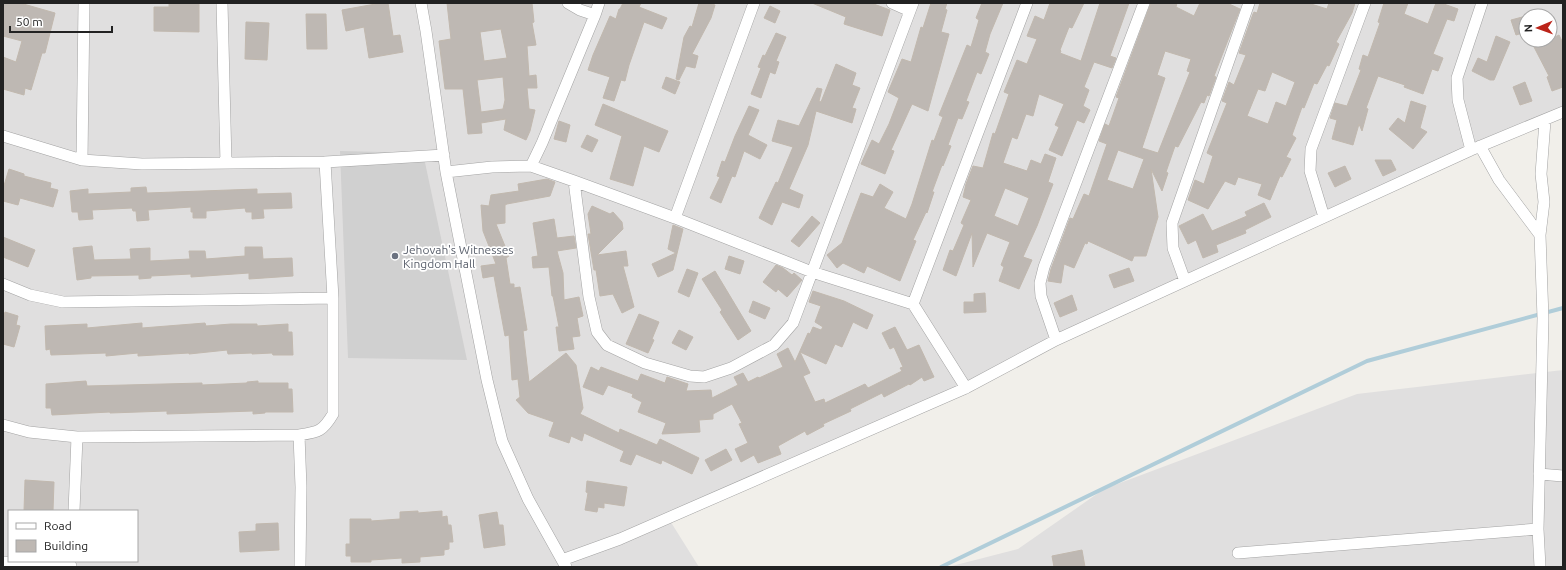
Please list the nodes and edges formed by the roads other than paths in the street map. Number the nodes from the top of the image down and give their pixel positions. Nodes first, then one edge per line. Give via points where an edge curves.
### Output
1 (84, 3) edge
2 (222, 3) edge
3 (421, 3) edge
4 (568, 3) edge
5 (599, 3) edge
6 (754, 3) edge
7 (892, 3) edge
8 (1028, 3) edge
9 (1144, 3) edge
10 (1249, 3) edge
11 (1365, 3) edge
12 (1482, 3) edge
13 (912, 7) edge
14 (595, 15) junction
15 (1563, 112) edge
16 (1545, 120) junction
17 (3, 136) edge
18 (1476, 148) junction
19 (444, 155) junction
20 (82, 160) junction
21 (325, 162) junction
22 (226, 164) junction
23 (531, 166) junction
24 (446, 172) junction
25 (574, 181) junction
26 (1324, 217) junction
27 (674, 218) junction
28 (1540, 235) junction
29 (812, 272) junction
30 (1185, 281) junction
31 (3, 284) edge
32 (333, 298) junction
33 (913, 304) junction
34 (1056, 340) junction
35 (966, 388) junction
36 (3, 425) edge
37 (299, 434) junction
38 (78, 437) junction
39 (1539, 474) junction
40 (1563, 476) edge
41 (74, 510) edge
42 (1538, 529) junction
43 (1238, 553) dead end
44 (3, 562) edge
45 (564, 564) edge
46 (71, 565) edge
47 (300, 567) edge
48 (1540, 567) edge

1 - 20 street
2 - 22 street
3 - 19 street
4 - 14 street
5 - 14 street
6 - 27 street
7 - 13 street
8 - 33 street
9 - 34 street via 1044,267 1040,283 1041,296
10 - 30 street via 1172,223 1173,248
11 - 26 street via 1311,149 1310,171
12 - 18 street via 1457,78 1458,100
13 - 29 street
14 - 23 street
15 - 16 street
16 - 18 street
16 - 28 street via 1541,174 1544,202
17 - 20 street
18 - 26 street
18 - 28 street
19 - 21 street
19 - 24 street
20 - 22 street via 142,164
21 - 22 street
21 - 32 street
23 - 24 street
23 - 25 street
24 - 45 street via 487,380 502,441 528,499
25 - 27 street
25 - 29 street via 589,297 597,332 607,345 645,363 690,376 704,377 737,365 774,345 792,323
26 - 30 street
27 - 29 street
28 - 39 street via 1543,318
29 - 33 street
30 - 34 street
31 - 32 street via 30,295 63,302
32 - 37 street via 333,414 326,425 316,433
33 - 35 street
34 - 35 street
35 - 45 street
36 - 38 street via 28,432
37 - 38 street
37 - 47 street
38 - 41 street
39 - 40 street
39 - 42 street
42 - 43 street
42 - 48 street
44 - 46 street

